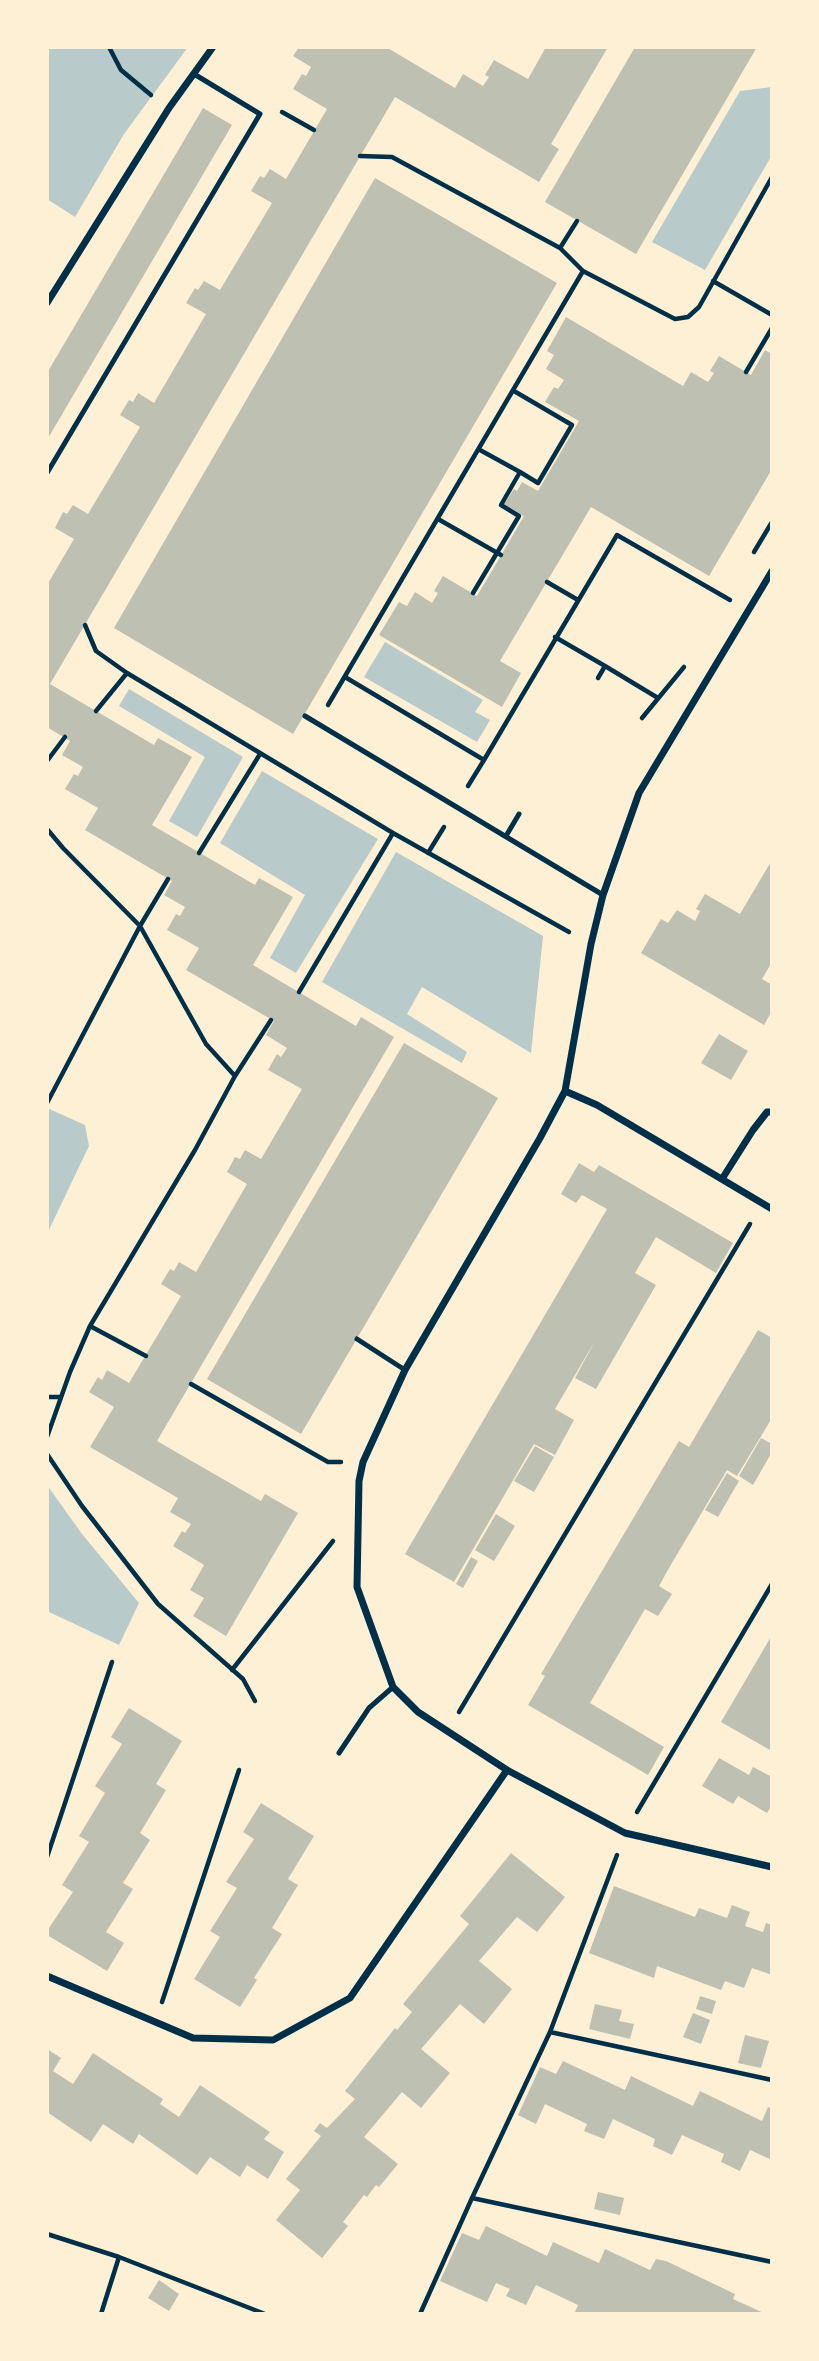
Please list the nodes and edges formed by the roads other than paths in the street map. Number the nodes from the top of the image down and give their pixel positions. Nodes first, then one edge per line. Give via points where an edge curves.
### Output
1 (213, 47) edge
2 (194, 74) junction
3 (47, 303) edge
4 (47, 473) edge
5 (772, 572) edge
6 (305, 716) dead end
7 (519, 814) dead end
8 (506, 836) junction
9 (603, 895) junction
10 (565, 1091) junction
11 (770, 1110) edge
12 (722, 1179) junction
13 (772, 1209) edge
14 (357, 1339) dead end
15 (405, 1370) junction
16 (393, 1687) junction
17 (339, 1753) dead end
18 (506, 1770) junction
19 (772, 1867) edge
20 (47, 1976) edge

1 - 2 street
2 - 3 street
2 - 4 lane via 260,114
5 - 9 street via 639,793
6 - 8 lane
7 - 8 lane
8 - 9 lane
9 - 10 street
10 - 12 street
10 - 15 street
11 - 12 street
12 - 13 street
14 - 15 lane
15 - 16 street via 363,1462 359,1481 357,1587
16 - 17 lane via 369,1708
16 - 18 street via 418,1712
18 - 19 street via 625,1833
18 - 20 street via 350,1998 273,2040 193,2038

